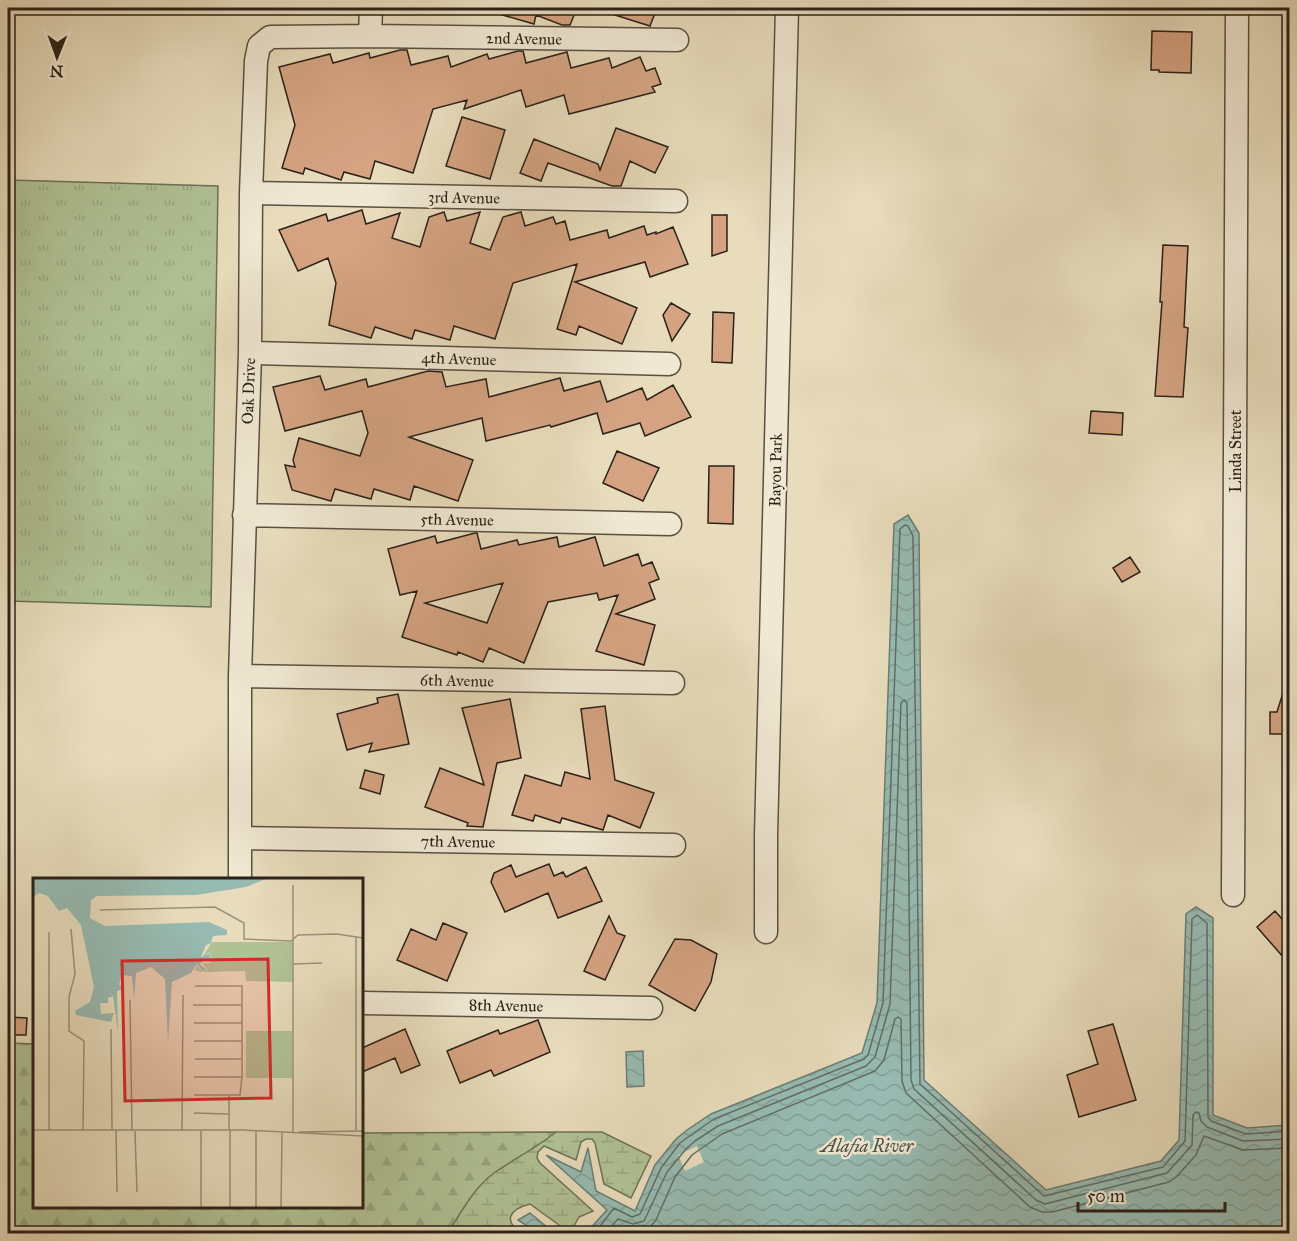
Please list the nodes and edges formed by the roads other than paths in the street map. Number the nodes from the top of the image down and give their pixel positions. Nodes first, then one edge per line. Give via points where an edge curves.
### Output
1 (371, 8) edge
2 (787, 8) edge
3 (1237, 8) edge
4 (370, 36) junction
5 (677, 40) dead end
6 (251, 193) junction
7 (676, 201) dead end
8 (250, 353) junction
9 (669, 364) dead end
10 (244, 515) junction
11 (670, 524) dead end
12 (240, 676) junction
13 (673, 683) dead end
14 (241, 838) junction
15 (674, 845) dead end
16 (240, 878) edge
17 (1233, 895) dead end
18 (765, 932) dead end
19 (363, 1003) edge
20 (651, 1008) dead end

1 - 4 street
2 - 18 street, Bayou Park
3 - 17 street, Linda Street
4 - 5 street, 2nd Avenue
4 - 6 street, Oak Drive via 270,37 259,46
6 - 7 street, 3rd Avenue
6 - 8 street, Oak Drive
8 - 9 street, 4th Avenue
8 - 10 street, Oak Drive
10 - 11 street, 5th Avenue
10 - 12 street, Oak Drive
12 - 13 street, 6th Avenue
12 - 14 street, Oak Drive
14 - 15 street, 7th Avenue
14 - 16 street, Oak Drive
19 - 20 street, 8th Avenue

